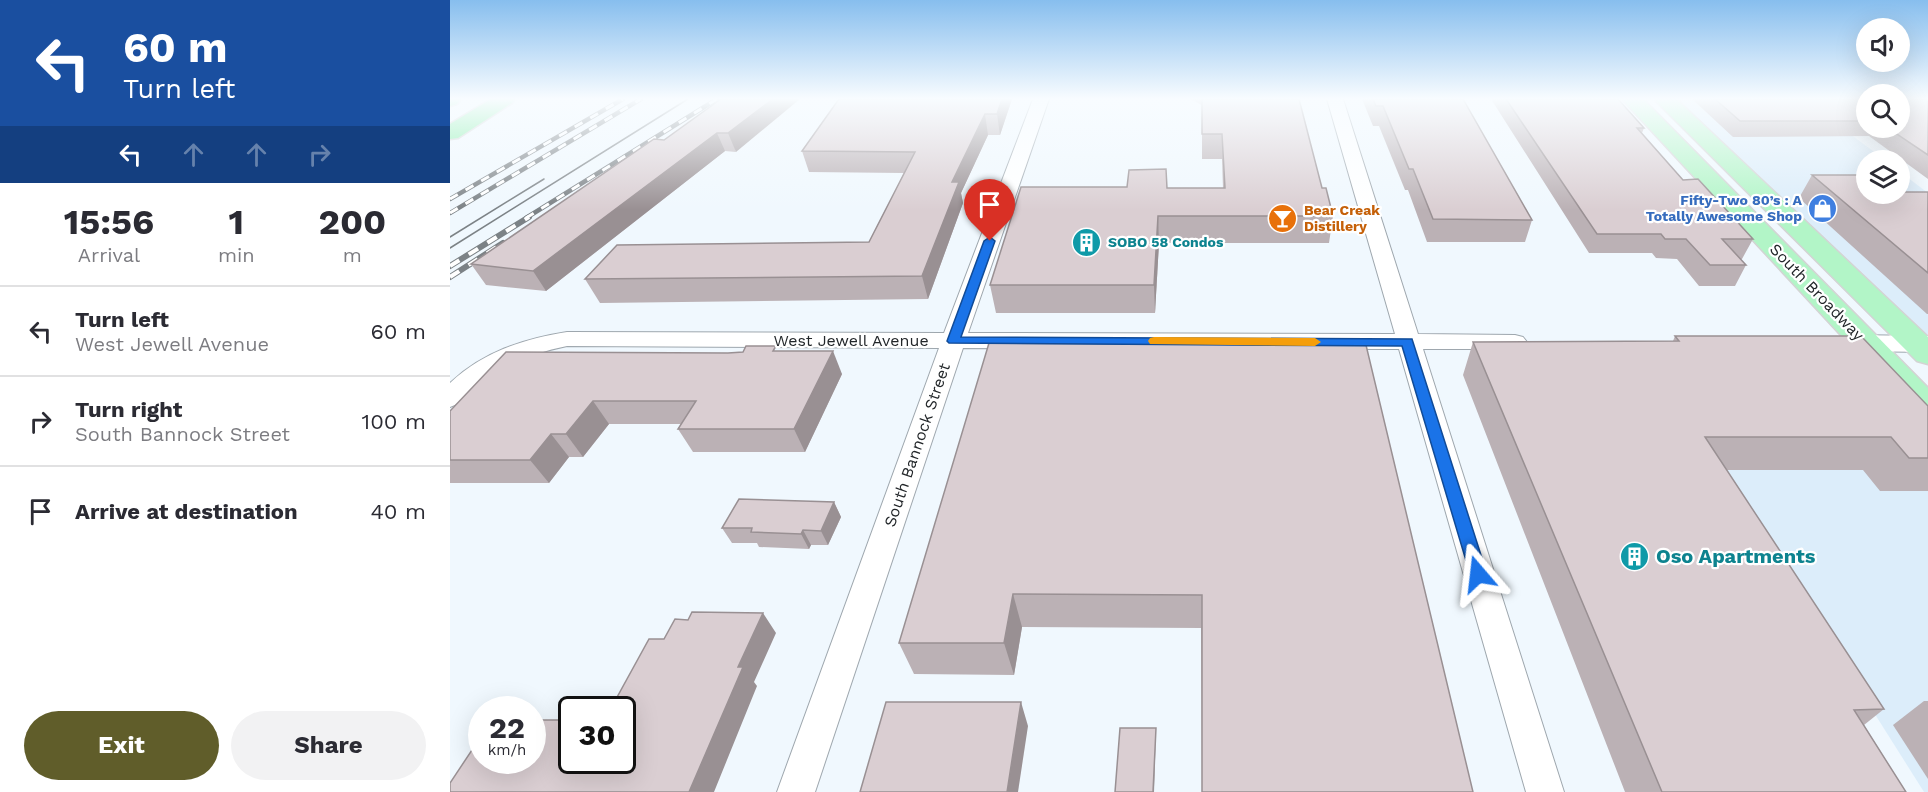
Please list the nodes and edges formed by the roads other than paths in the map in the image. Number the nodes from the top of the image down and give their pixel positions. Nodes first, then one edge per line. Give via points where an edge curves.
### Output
1 (1028, 136) edge
2 (1346, 136) edge
3 (1673, 136) edge
4 (1700, 136) edge
5 (953, 341) junction
6 (1407, 342) junction
7 (1538, 342) edge
8 (1822, 343) edge
9 (1906, 346) edge
10 (450, 398) edge
11 (1928, 408) edge
12 (796, 792) edge
13 (1545, 792) edge

1 - 5 street, South Bannock Street
2 - 6 street
3 - 9 main road, South Broadway
4 - 9 main road, South Broadway
5 - 6 street, West Jewell Avenue
5 - 10 street, West Jewell Avenue via 567,339 498,359
5 - 12 street, South Bannock Street
6 - 7 street, West Jewell Avenue
6 - 13 street
8 - 9 street
9 - 11 main road, South Broadway

